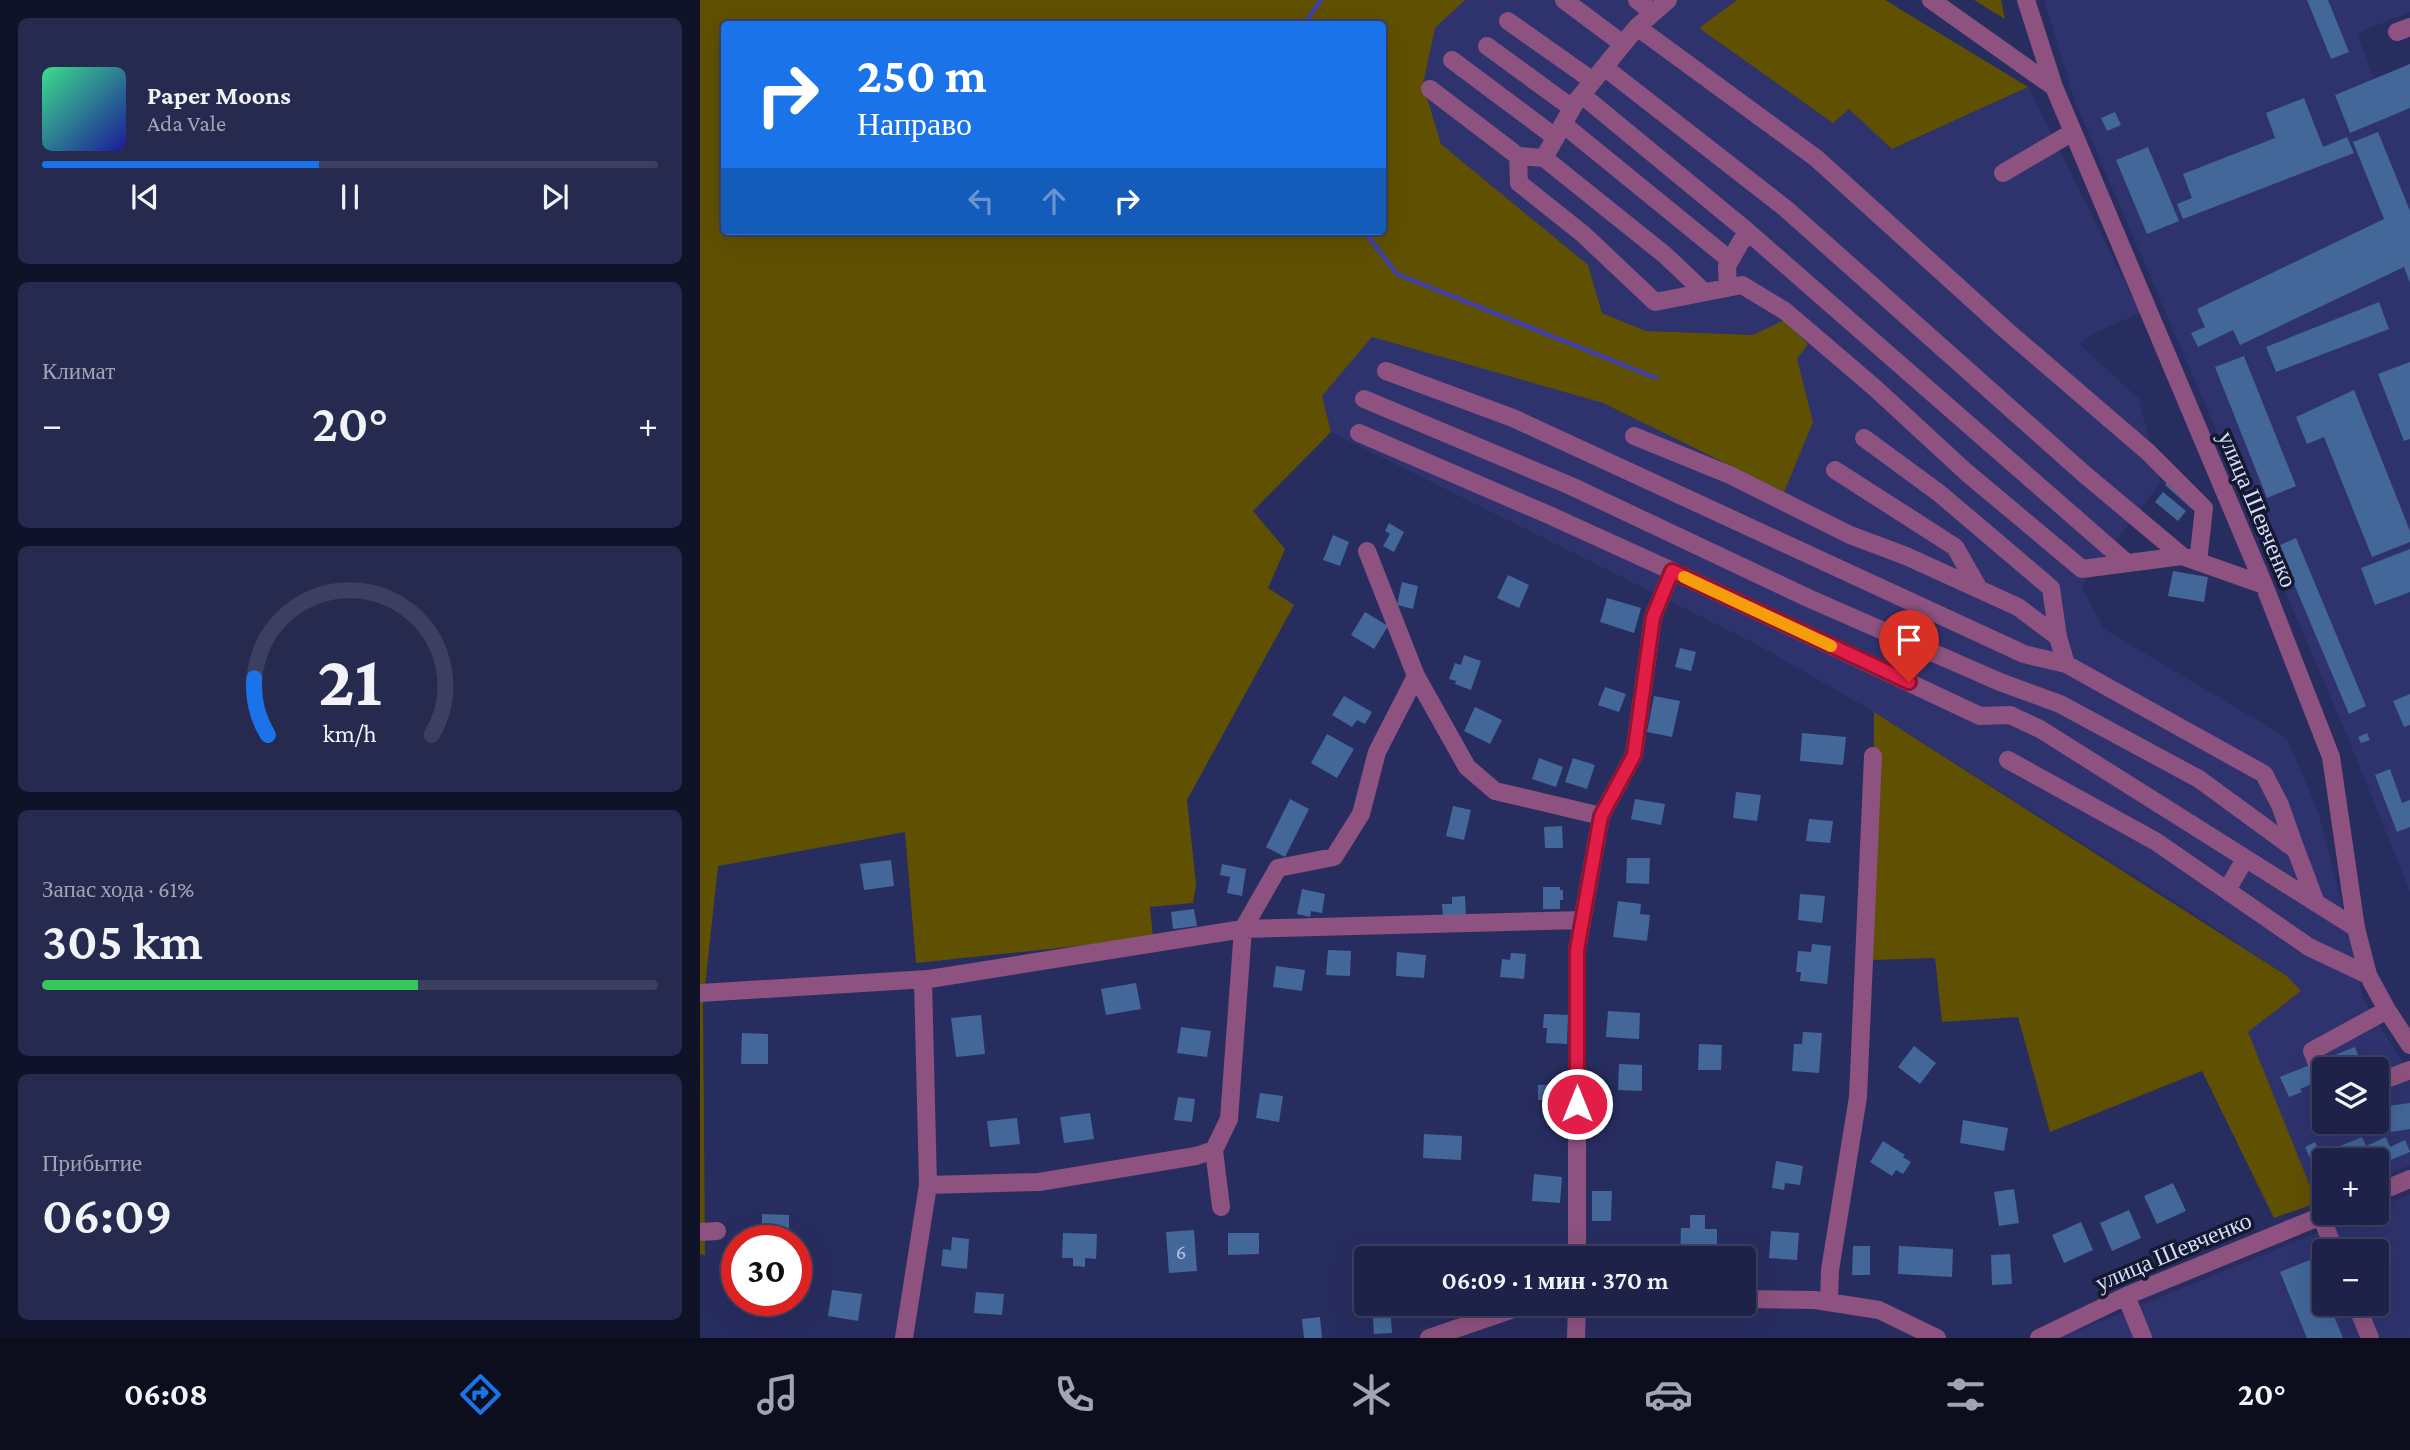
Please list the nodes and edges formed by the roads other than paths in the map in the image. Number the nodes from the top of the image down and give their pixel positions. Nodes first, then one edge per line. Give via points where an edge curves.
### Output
1 (1564, 0) edge
2 (1637, 0) edge
3 (1668, 0) edge
4 (1931, 0) edge
5 (2026, 0) edge
6 (1653, 12) junction
7 (1508, 21) dead end
8 (1637, 27) junction
9 (1623, 44) junction
10 (1487, 46) dead end
11 (1452, 60) dead end
12 (2054, 87) junction
13 (1430, 89) dead end
14 (1578, 102) junction
15 (2073, 132) junction
16 (1518, 156) junction
17 (1544, 158) junction
18 (2003, 173) dead end
19 (1747, 231) junction
20 (1730, 260) junction
21 (1728, 288) junction
22 (1704, 292) junction
23 (1387, 370) dead end
24 (1364, 399) dead end
25 (1359, 433) dead end
26 (1634, 436) dead end
27 (1864, 438) dead end
28 (1835, 470) dead end
29 (1367, 551) dead end
30 (2190, 559) junction
31 (2127, 563) junction
32 (1672, 571) junction
33 (2264, 585) junction
34 (1979, 589) junction
35 (2058, 637) junction
36 (2066, 664) junction
37 (1416, 676) junction
38 (1872, 756) dead end
39 (2008, 760) dead end
40 (1601, 816) junction
41 (2296, 850) junction
42 (2245, 859) junction
43 (2227, 890) junction
44 (2316, 903) junction
45 (1582, 920) junction
46 (2356, 928) junction
47 (1243, 929) junction
48 (2368, 975) junction
49 (928, 979) junction
50 (700, 993) edge
51 (2387, 1010) junction
52 (2410, 1045) edge
53 (2314, 1057) edge
54 (2410, 1070) edge
55 (2389, 1078) edge
56 (1214, 1150) junction
57 (2410, 1179) edge
58 (928, 1185) junction
59 (2389, 1188) edge
60 (1221, 1207) dead end
61 (2312, 1219) edge
62 (1577, 1246) edge
63 (2126, 1296) junction
64 (1756, 1299) edge
65 (1829, 1302) junction
66 (1493, 1316) edge
67 (1577, 1316) edge
68 (2361, 1316) edge
69 (2063, 1333) edge
70 (904, 1338) edge
71 (1429, 1338) edge
72 (1576, 1338) edge
73 (1937, 1338) edge
74 (2039, 1338) edge
75 (2143, 1338) edge
76 (2370, 1338) edge

1 - 9 street
2 - 6 street
3 - 6 street
4 - 12 street
5 - 12 street, улица Шевченко
6 - 8 street
7 - 14 street
8 - 9 street
8 - 30 street via 1816,158 2148,452 2204,508
9 - 14 street
10 - 14 street
11 - 14 street
12 - 15 street, улица Шевченко
13 - 16 street
14 - 17 street
14 - 19 street
14 - 20 street
14 - 30 street via 1785,208 2083,473
15 - 18 street
15 - 33 street, улица Шевченко
16 - 17 street
16 - 22 street via 1519,183 1583,234 1655,302
17 - 22 street
19 - 20 street
19 - 31 street
20 - 21 street
21 - 22 street
21 - 31 street via 1742,285 1785,311 2082,569
23 - 36 street via 1513,418 2024,654
24 - 41 street via 1571,486 1844,614 2060,704 2199,779
25 - 32 street
26 - 34 street
27 - 35 street via 1939,493 2051,588
28 - 34 street via 1955,547
29 - 37 street
30 - 31 street
30 - 33 street
32 - 40 street via 1653,617 1634,755
32 - 42 street via 1980,716 2010,715 2040,729
33 - 46 street, улица Шевченко via 2331,757
34 - 35 street via 2018,607
35 - 36 street
36 - 41 street via 2264,774
37 - 40 street via 1467,767 1495,791
37 - 47 street via 1377,752 1361,814 1334,857 1278,868
38 - 65 street via 1858,1097
39 - 43 street via 2155,841
40 - 45 street
41 - 44 street
42 - 43 street
42 - 44 street
43 - 48 street via 2309,947
44 - 46 street
45 - 47 street
45 - 62 street via 1577,950
46 - 48 street, улица Шевченко
47 - 49 street
47 - 56 street via 1229,1119
48 - 51 street, улица Шевченко
49 - 50 street
49 - 58 street via 923,980
51 - 52 street, улица Шевченко
51 - 53 street via 2312,1051
54 - 55 street
56 - 58 street via 1039,1182
56 - 60 street
57 - 59 street
58 - 70 street
61 - 63 street, улица Шевченко
63 - 69 street, улица Шевченко
63 - 75 street
64 - 65 street
65 - 73 street via 1880,1310
66 - 71 street
67 - 72 street
68 - 76 street
69 - 74 street, улица Шевченко

